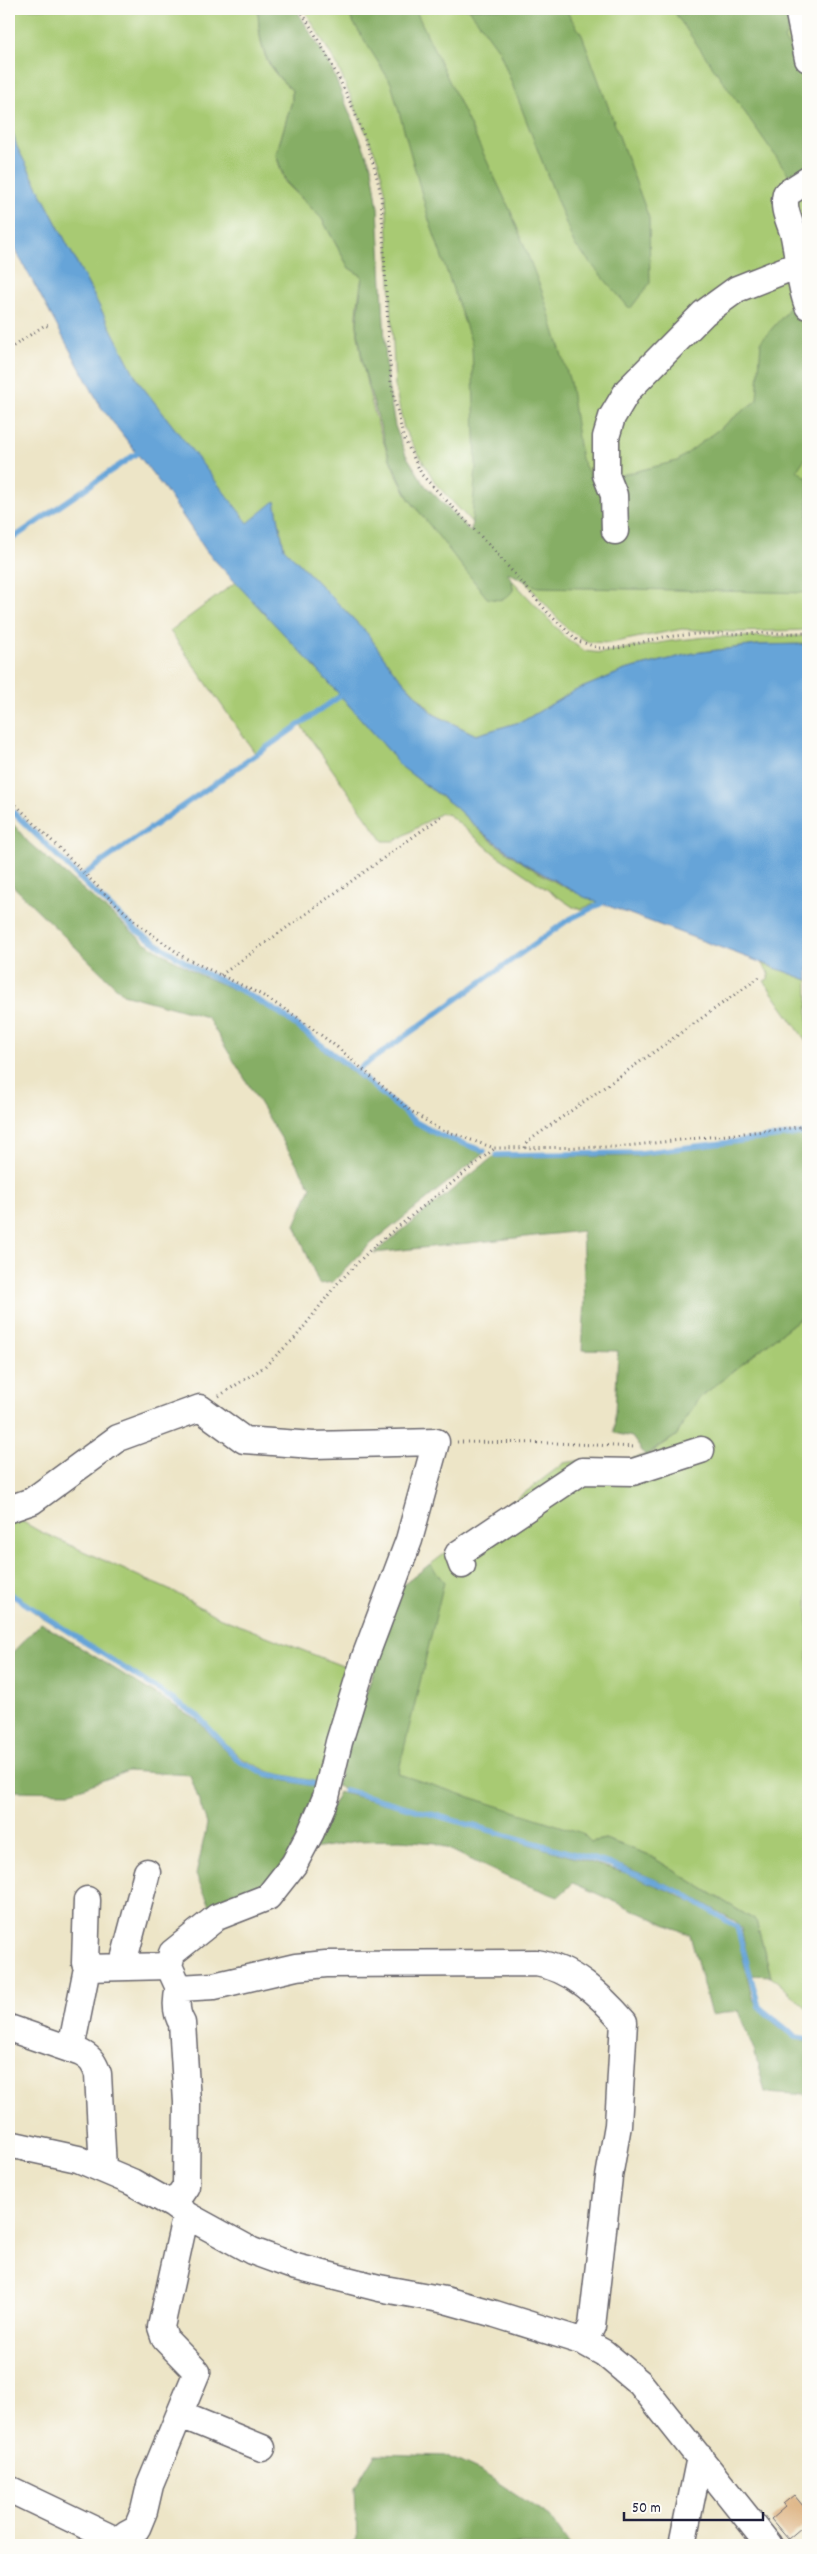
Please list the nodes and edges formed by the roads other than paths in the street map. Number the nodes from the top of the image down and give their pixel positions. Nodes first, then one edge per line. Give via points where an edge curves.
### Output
1 (798, 9) edge
2 (808, 59) edge
3 (808, 180) edge
4 (804, 262) edge
5 (808, 306) edge
6 (615, 530) dead end
7 (701, 1450) dead end
8 (9, 1509) edge
9 (462, 1565) dead end
10 (147, 1872) dead end
11 (87, 1900) dead end
12 (122, 1967) junction
13 (87, 1968) junction
14 (174, 1977) junction
15 (9, 2028) edge
16 (71, 2050) junction
17 (9, 2144) edge
18 (103, 2170) junction
19 (180, 2211) junction
20 (584, 2342) junction
21 (181, 2415) junction
22 (262, 2448) dead end
23 (700, 2457) junction
24 (9, 2489) edge
25 (121, 2544) edge
26 (682, 2545) edge
27 (769, 2545) edge

1 - 2 street
3 - 4 street via 786,194 784,202
4 - 5 street via 799,277
4 - 6 street via 737,289 704,314 628,390 612,417 606,438 606,474 614,495
7 - 9 street via 633,1472 582,1471 458,1554
8 - 14 street via 32,1501 118,1438 200,1408 244,1440 313,1445 436,1442 409,1540 365,1657 326,1796 311,1832 294,1864 268,1897 217,1917 172,1953
10 - 12 street
11 - 13 street
12 - 13 street
12 - 14 street
13 - 16 street
14 - 19 street via 178,2017 182,2022 187,2102 186,2186
14 - 20 street via 214,1986 296,1967 326,1964 536,1964 548,1965 570,1975 601,1997 624,2022 618,2125 592,2326
15 - 16 street
16 - 18 street via 90,2058 98,2074
17 - 18 street via 78,2159
18 - 19 street via 132,2182
19 - 20 street via 252,2251 296,2268 445,2300
19 - 21 street via 183,2227 161,2327 165,2339 197,2372
20 - 23 street via 629,2372
21 - 22 street
21 - 25 street via 150,2485 137,2528 126,2534
23 - 26 street
23 - 27 street
24 - 25 street

